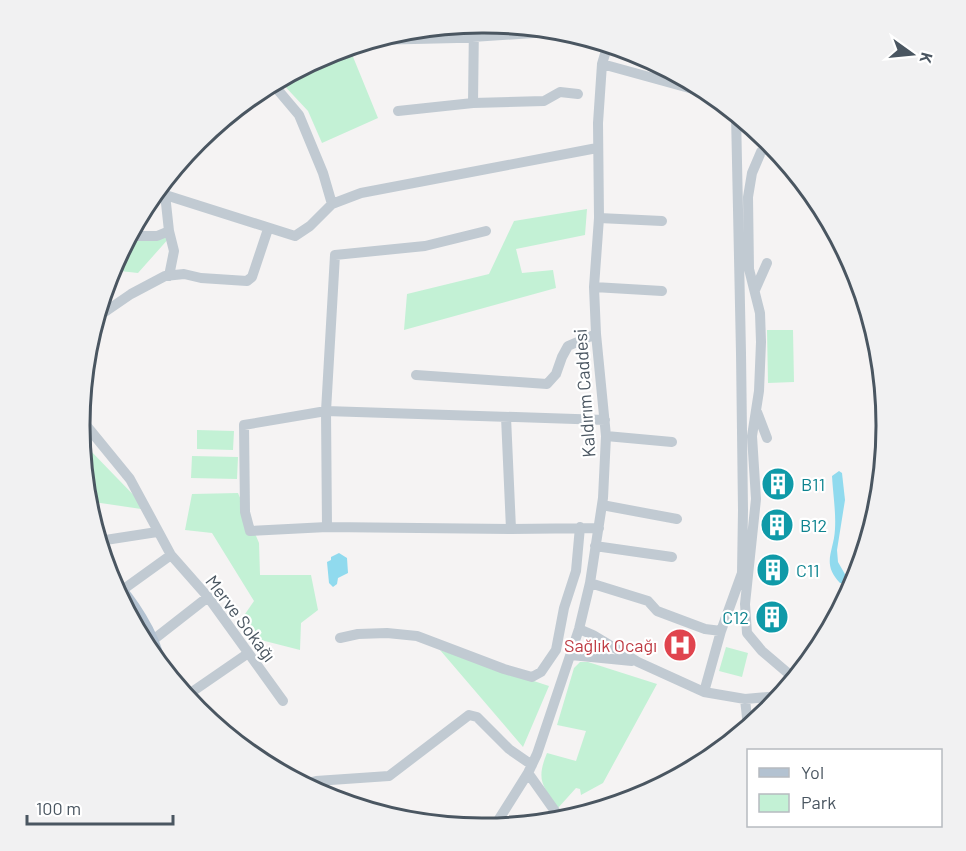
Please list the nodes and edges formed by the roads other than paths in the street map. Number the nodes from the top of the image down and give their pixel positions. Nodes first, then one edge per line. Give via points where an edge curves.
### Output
1 (473, 33) edge
2 (513, 34) edge
3 (473, 37) junction
4 (418, 39) edge
5 (605, 53) edge
6 (602, 64) junction
7 (676, 84) edge
8 (279, 91) edge
9 (578, 94) dead end
10 (473, 103) junction
11 (398, 111) dead end
12 (736, 125) edge
13 (597, 148) junction
14 (763, 150) edge
15 (168, 193) edge
16 (163, 199) edge
17 (332, 204) junction
18 (599, 218) junction
19 (662, 221) dead end
20 (268, 229) junction
21 (169, 231) junction
22 (486, 231) dead end
23 (139, 236) edge
24 (767, 263) dead end
25 (169, 276) junction
26 (594, 286) junction
27 (755, 290) junction
28 (662, 291) dead end
29 (109, 306) edge
30 (596, 334) junction
31 (761, 352) junction
32 (741, 353) junction
33 (416, 375) dead end
34 (326, 411) junction
35 (757, 411) junction
36 (506, 417) junction
37 (606, 420) junction
38 (90, 430) edge
39 (606, 436) junction
40 (767, 438) dead end
41 (672, 442) dead end
42 (602, 505) junction
43 (677, 519) dead end
44 (327, 527) junction
45 (580, 527) junction
46 (599, 528) junction
47 (511, 529) junction
48 (157, 532) junction
49 (108, 540) edge
50 (595, 546) junction
51 (171, 555) junction
52 (672, 557) dead end
53 (590, 583) junction
54 (126, 588) edge
55 (208, 597) junction
56 (579, 629) junction
57 (721, 631) junction
58 (340, 638) dead end
59 (154, 639) edge
60 (247, 654) junction
61 (571, 655) junction
62 (638, 662) junction
63 (787, 672) edge
64 (194, 691) edge
65 (705, 692) junction
66 (766, 697) edge
67 (745, 699) junction
68 (283, 701) dead end
69 (747, 716) edge
70 (530, 769) junction
71 (320, 782) edge
72 (556, 811) edge
73 (501, 817) edge

1 - 3 street
2 - 3 street
3 - 4 street
3 - 10 street
5 - 6 street, Kaldırım Caddesi
6 - 7 street
6 - 13 street, Kaldırım Caddesi
8 - 17 street via 298,115
9 - 10 street via 560,92 544,101
10 - 11 street
12 - 32 street
13 - 17 street via 361,193
13 - 18 street, Kaldırım Caddesi
14 - 27 street via 752,173 748,197 747,247
15 - 20 street
16 - 21 street
17 - 20 street via 295,236
18 - 19 street
18 - 26 street, Kaldırım Caddesi
20 - 25 street via 248,281
21 - 23 street
21 - 25 street via 174,251
22 - 34 street via 425,246 335,255
24 - 27 street
25 - 29 street
26 - 28 street
26 - 30 street, Kaldırım Caddesi
27 - 31 street
30 - 33 street via 568,345 556,374 547,384
30 - 37 street, Kaldırım Caddesi
31 - 32 street
31 - 35 street
32 - 57 street via 742,573
34 - 36 street
34 - 44 street
34 - 44 street via 244,426 245,512 250,531
35 - 40 street
35 - 63 street via 752,436 756,499 745,603 747,633
36 - 37 street
36 - 47 street
37 - 39 street, Kaldırım Caddesi
38 - 48 street, Merve Sokağı via 130,478
39 - 41 street
39 - 42 street, Kaldırım Caddesi
42 - 43 street
42 - 46 street, Kaldırım Caddesi
44 - 47 street
45 - 46 street
45 - 47 street
45 - 58 street via 576,571 556,650 541,672 532,677 417,636 387,633
46 - 50 street, Kaldırım Caddesi
48 - 49 street
48 - 51 street, Merve Sokağı
50 - 52 street
50 - 53 street, Kaldırım Caddesi
51 - 54 street
51 - 55 street, Merve Sokağı
53 - 56 street, Kaldırım Caddesi
53 - 57 street via 648,601 666,615
55 - 59 street
55 - 60 street, Merve Sokağı
56 - 61 street, Kaldırım Caddesi
56 - 62 street
57 - 65 street
60 - 64 street
60 - 68 street, Merve Sokağı
61 - 62 street
61 - 70 street, Kaldırım Caddesi
62 - 65 street
65 - 67 street
66 - 67 street
67 - 69 street
70 - 71 street via 477,717 469,715 390,776
70 - 72 street
70 - 73 street, Kaldırım Caddesi

